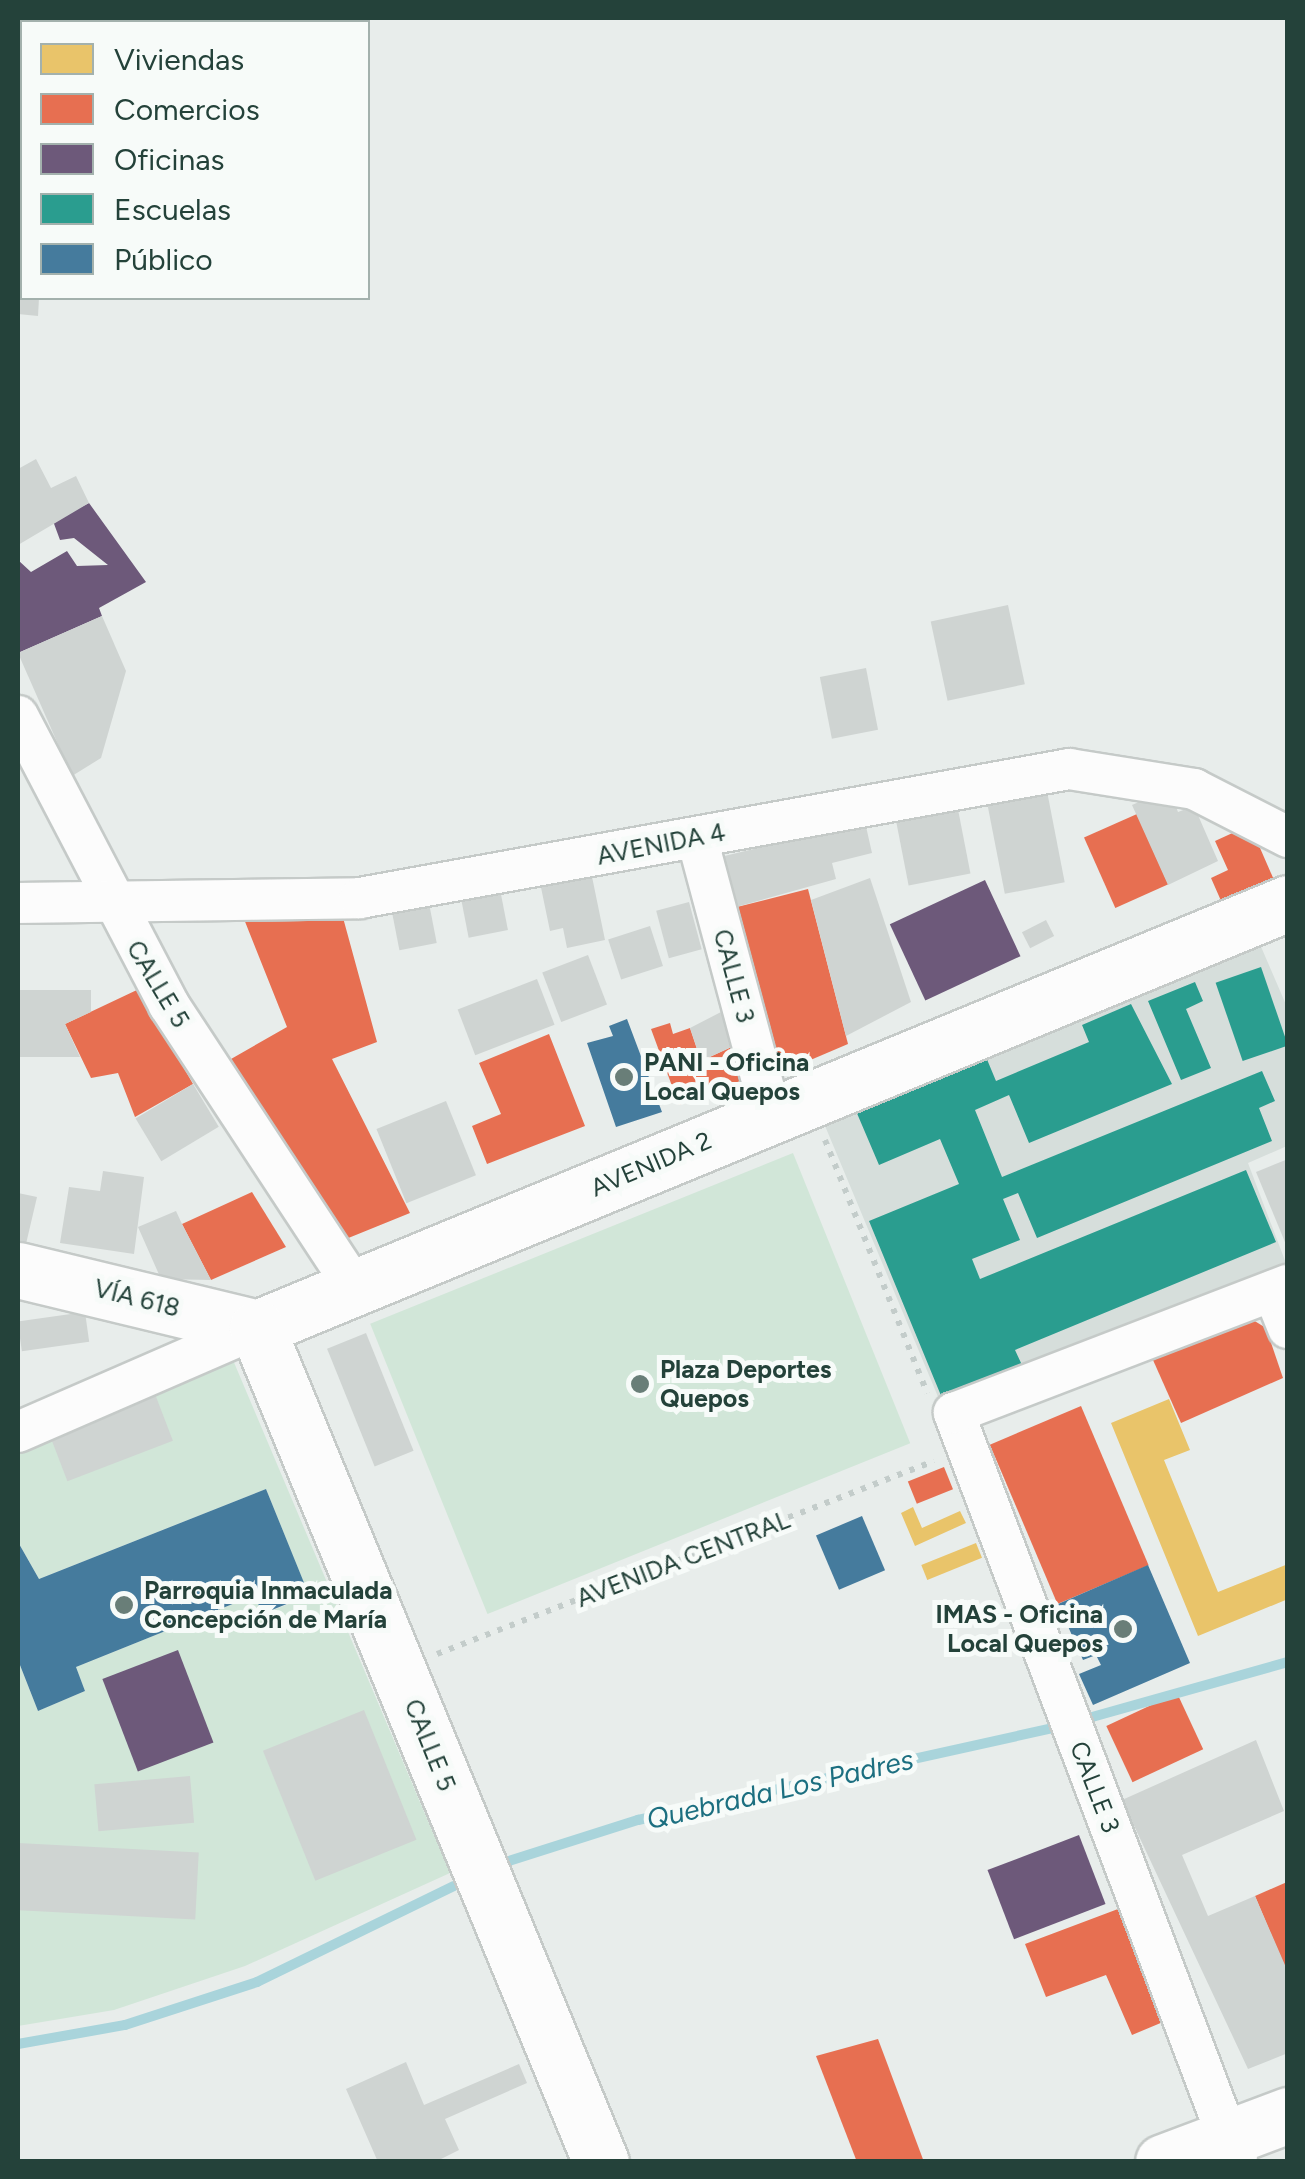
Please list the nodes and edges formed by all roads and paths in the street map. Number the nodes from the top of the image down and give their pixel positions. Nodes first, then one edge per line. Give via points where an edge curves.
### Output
1 (18, 716) edge
2 (1287, 837) edge
3 (697, 838) junction
4 (109, 901) junction
5 (18, 903) edge
6 (1288, 904) edge
7 (790, 1107) junction
8 (18, 1270) edge
9 (355, 1288) junction
10 (1282, 1301) edge
11 (257, 1328) junction
12 (951, 1420) junction
13 (18, 1432) edge
14 (399, 1670) junction
15 (1288, 2115) edge
16 (1232, 2150) edge
17 (601, 2162) edge
18 (1164, 2162) edge

1 - 4 street, CALLE 5
2 - 3 street, AVENIDA 4 via 1194,789 1070,768
3 - 4 street, AVENIDA 4 via 360,898
3 - 7 street, CALLE 3
4 - 5 street, AVENIDA 4
4 - 9 street, CALLE 5
6 - 7 main road, AVENIDA 2
7 - 9 main road, AVENIDA 2
7 - 12 path
8 - 11 main road, VÍA 618
9 - 11 main road, AVENIDA 2
10 - 12 street
11 - 13 street, AVENIDA 2
11 - 14 main road, CALLE 5
12 - 14 path, AVENIDA CENTRAL
12 - 16 street, CALLE 3
14 - 17 main road, CALLE 5
15 - 16 main road
16 - 18 main road

